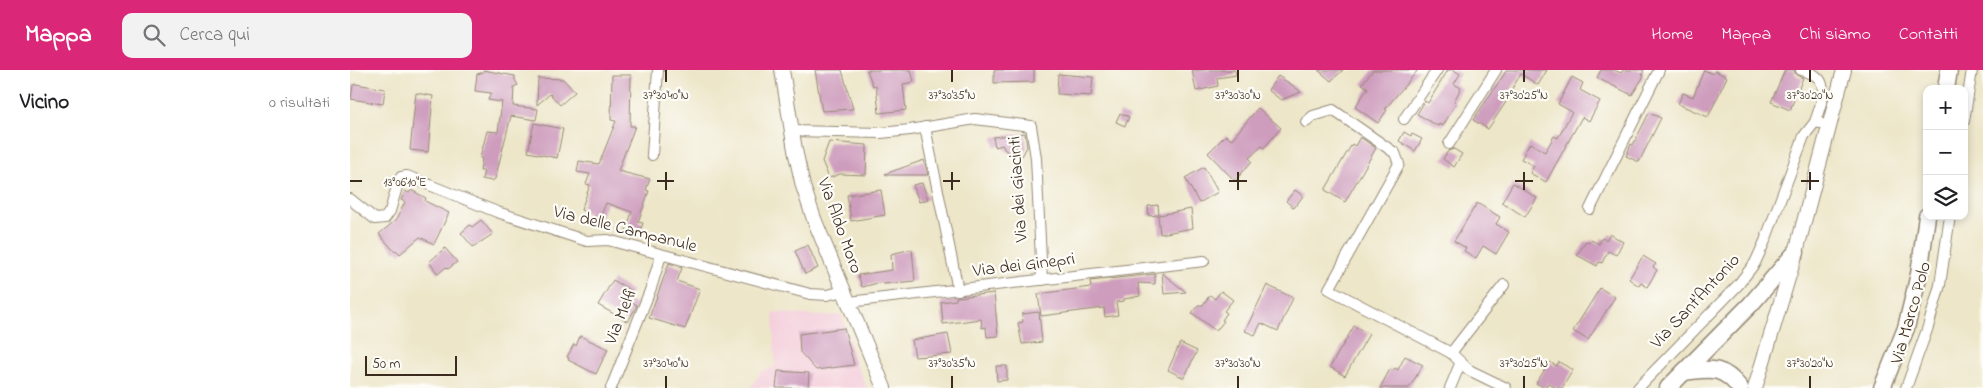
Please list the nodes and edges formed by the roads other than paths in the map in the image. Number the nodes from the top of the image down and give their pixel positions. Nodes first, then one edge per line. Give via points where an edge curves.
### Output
1 (658, 70) edge
2 (782, 70) edge
3 (1437, 70) edge
4 (1496, 70) edge
5 (1659, 70) edge
6 (1801, 70) edge
7 (1844, 70) edge
8 (1949, 70) edge
9 (1972, 70) edge
10 (1947, 85) edge
11 (1968, 96) edge
12 (1404, 120) dead end
13 (1306, 122) dead end
14 (1822, 124) junction
15 (925, 127) junction
16 (792, 131) junction
17 (1448, 144) dead end
18 (652, 154) dead end
19 (350, 199) edge
20 (1590, 209) dead end
21 (1926, 220) edge
22 (1926, 220) edge
23 (1949, 220) edge
24 (1796, 252) junction
25 (662, 255) junction
26 (1204, 261) dead end
27 (1042, 280) junction
28 (1504, 284) dead end
29 (958, 290) junction
30 (846, 297) junction
31 (1451, 353) junction
32 (1460, 364) junction
33 (1684, 372) junction
34 (611, 388) edge
35 (884, 388) edge
36 (1450, 388) edge
37 (1506, 388) edge
38 (1638, 388) edge
39 (1668, 388) edge
40 (1740, 388) edge
41 (1755, 388) edge
42 (1873, 388) edge
43 (1882, 388) edge
44 (1906, 388) edge

1 - 18 street
2 - 16 street, Via Aldo Moro
3 - 12 street
4 - 17 street
5 - 20 street
6 - 14 street, Via Sant'Antonio via 1821,81
7 - 14 street
8 - 10 main road
9 - 11 street
13 - 31 street via 1313,116 1333,110 1395,153 1399,164 1329,289
14 - 24 street
14 - 38 street, Via Sant'Antonio via 1804,136 1755,263 1738,285
15 - 16 street, Via dei Giacinti via 881,133
15 - 27 street, Via dei Giacinti via 975,119 1031,126 1036,158
15 - 29 street
16 - 30 street, Via Aldo Moro via 803,186
19 - 25 street, Via delle Campanule via 375,219 385,218 401,176 407,176 497,212 587,241 608,240
21 - 42 main road via 1899,326
22 - 43 main road via 1919,274 1906,328
23 - 44 street, Via Marco Polo via 1940,285
24 - 33 main road via 1751,304
24 - 41 street
25 - 30 street, Via delle Campanule via 810,294
25 - 34 street, Via Melfi
26 - 27 street, Via dei Ginepri
27 - 29 street, Via dei Ginepri
28 - 31 street
29 - 30 street, Via dei Ginepri
30 - 35 street, Via Aldo Moro
31 - 32 street
32 - 36 street
32 - 37 street
33 - 39 main road
33 - 40 main road via 1713,369 1725,372

